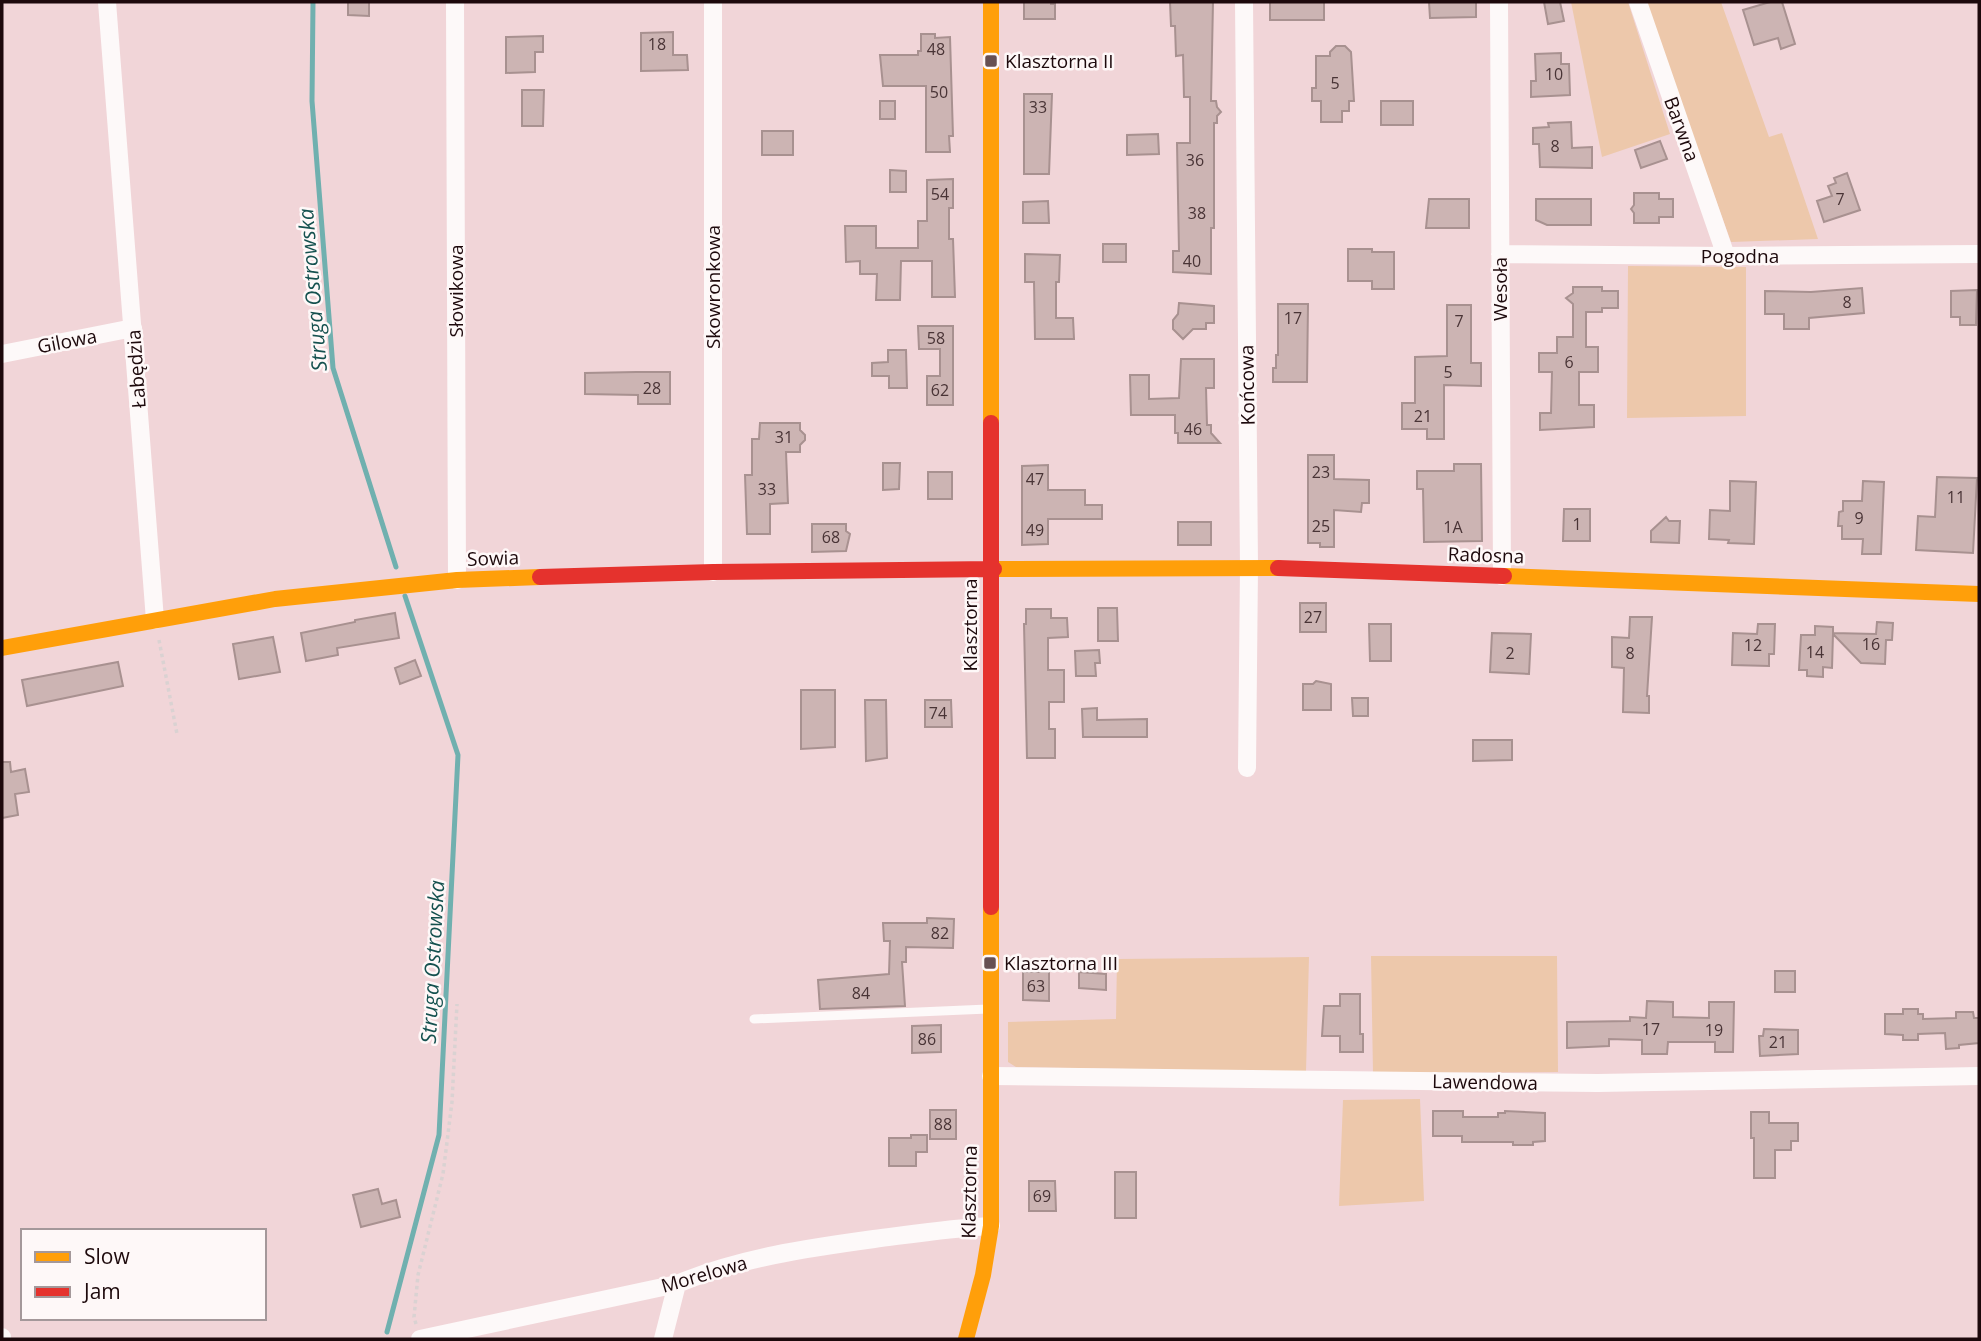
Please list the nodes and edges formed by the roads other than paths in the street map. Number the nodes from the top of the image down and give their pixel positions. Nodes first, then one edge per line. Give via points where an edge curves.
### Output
1 (107, 2) edge
2 (455, 2) edge
3 (713, 2) edge
4 (990, 2) edge
5 (1244, 2) edge
6 (1499, 2) edge
7 (1638, 2) edge
8 (1500, 254) junction
9 (1979, 254) edge
10 (1726, 256) junction
11 (133, 328) junction
12 (2, 354) edge
13 (1249, 567) junction
14 (991, 568) junction
15 (713, 572) junction
16 (1502, 576) junction
17 (457, 580) junction
18 (1979, 594) edge
19 (155, 620) junction
20 (2, 648) edge
21 (1247, 768) dead end
22 (990, 1009) junction
23 (754, 1019) dead end
24 (991, 1076) junction
25 (1979, 1076) edge
26 (991, 1226) junction
27 (677, 1284) junction
28 (420, 1339) edge
29 (663, 1339) edge
30 (966, 1339) edge

1 - 11 street, Łabędzia
2 - 17 street, Słowikowa
3 - 15 street, Skowronkowa
4 - 14 street, Klasztorna
5 - 13 street, Końcowa
6 - 8 street, Wesoła
7 - 10 street, Barwna
8 - 10 street, Pogodna
8 - 16 street, Wesoła
9 - 10 street, Pogodna
11 - 12 street, Gilowa
11 - 19 street, Łabędzia
13 - 14 street, Radosna
13 - 16 street, Radosna
13 - 21 street, Końcowa
14 - 15 street, Sowia
14 - 22 street, Klasztorna
15 - 17 street, Sowia
16 - 18 street, Radosna
17 - 19 street, Sowia via 275,599
19 - 20 street, Sowia
22 - 23 lane
22 - 24 street, Klasztorna
24 - 25 street, Lawendowa via 1598,1083
24 - 26 street, Klasztorna
26 - 27 street, Morelowa via 807,1248 707,1271
26 - 30 street, Klasztorna
27 - 28 street, Morelowa
27 - 29 street

